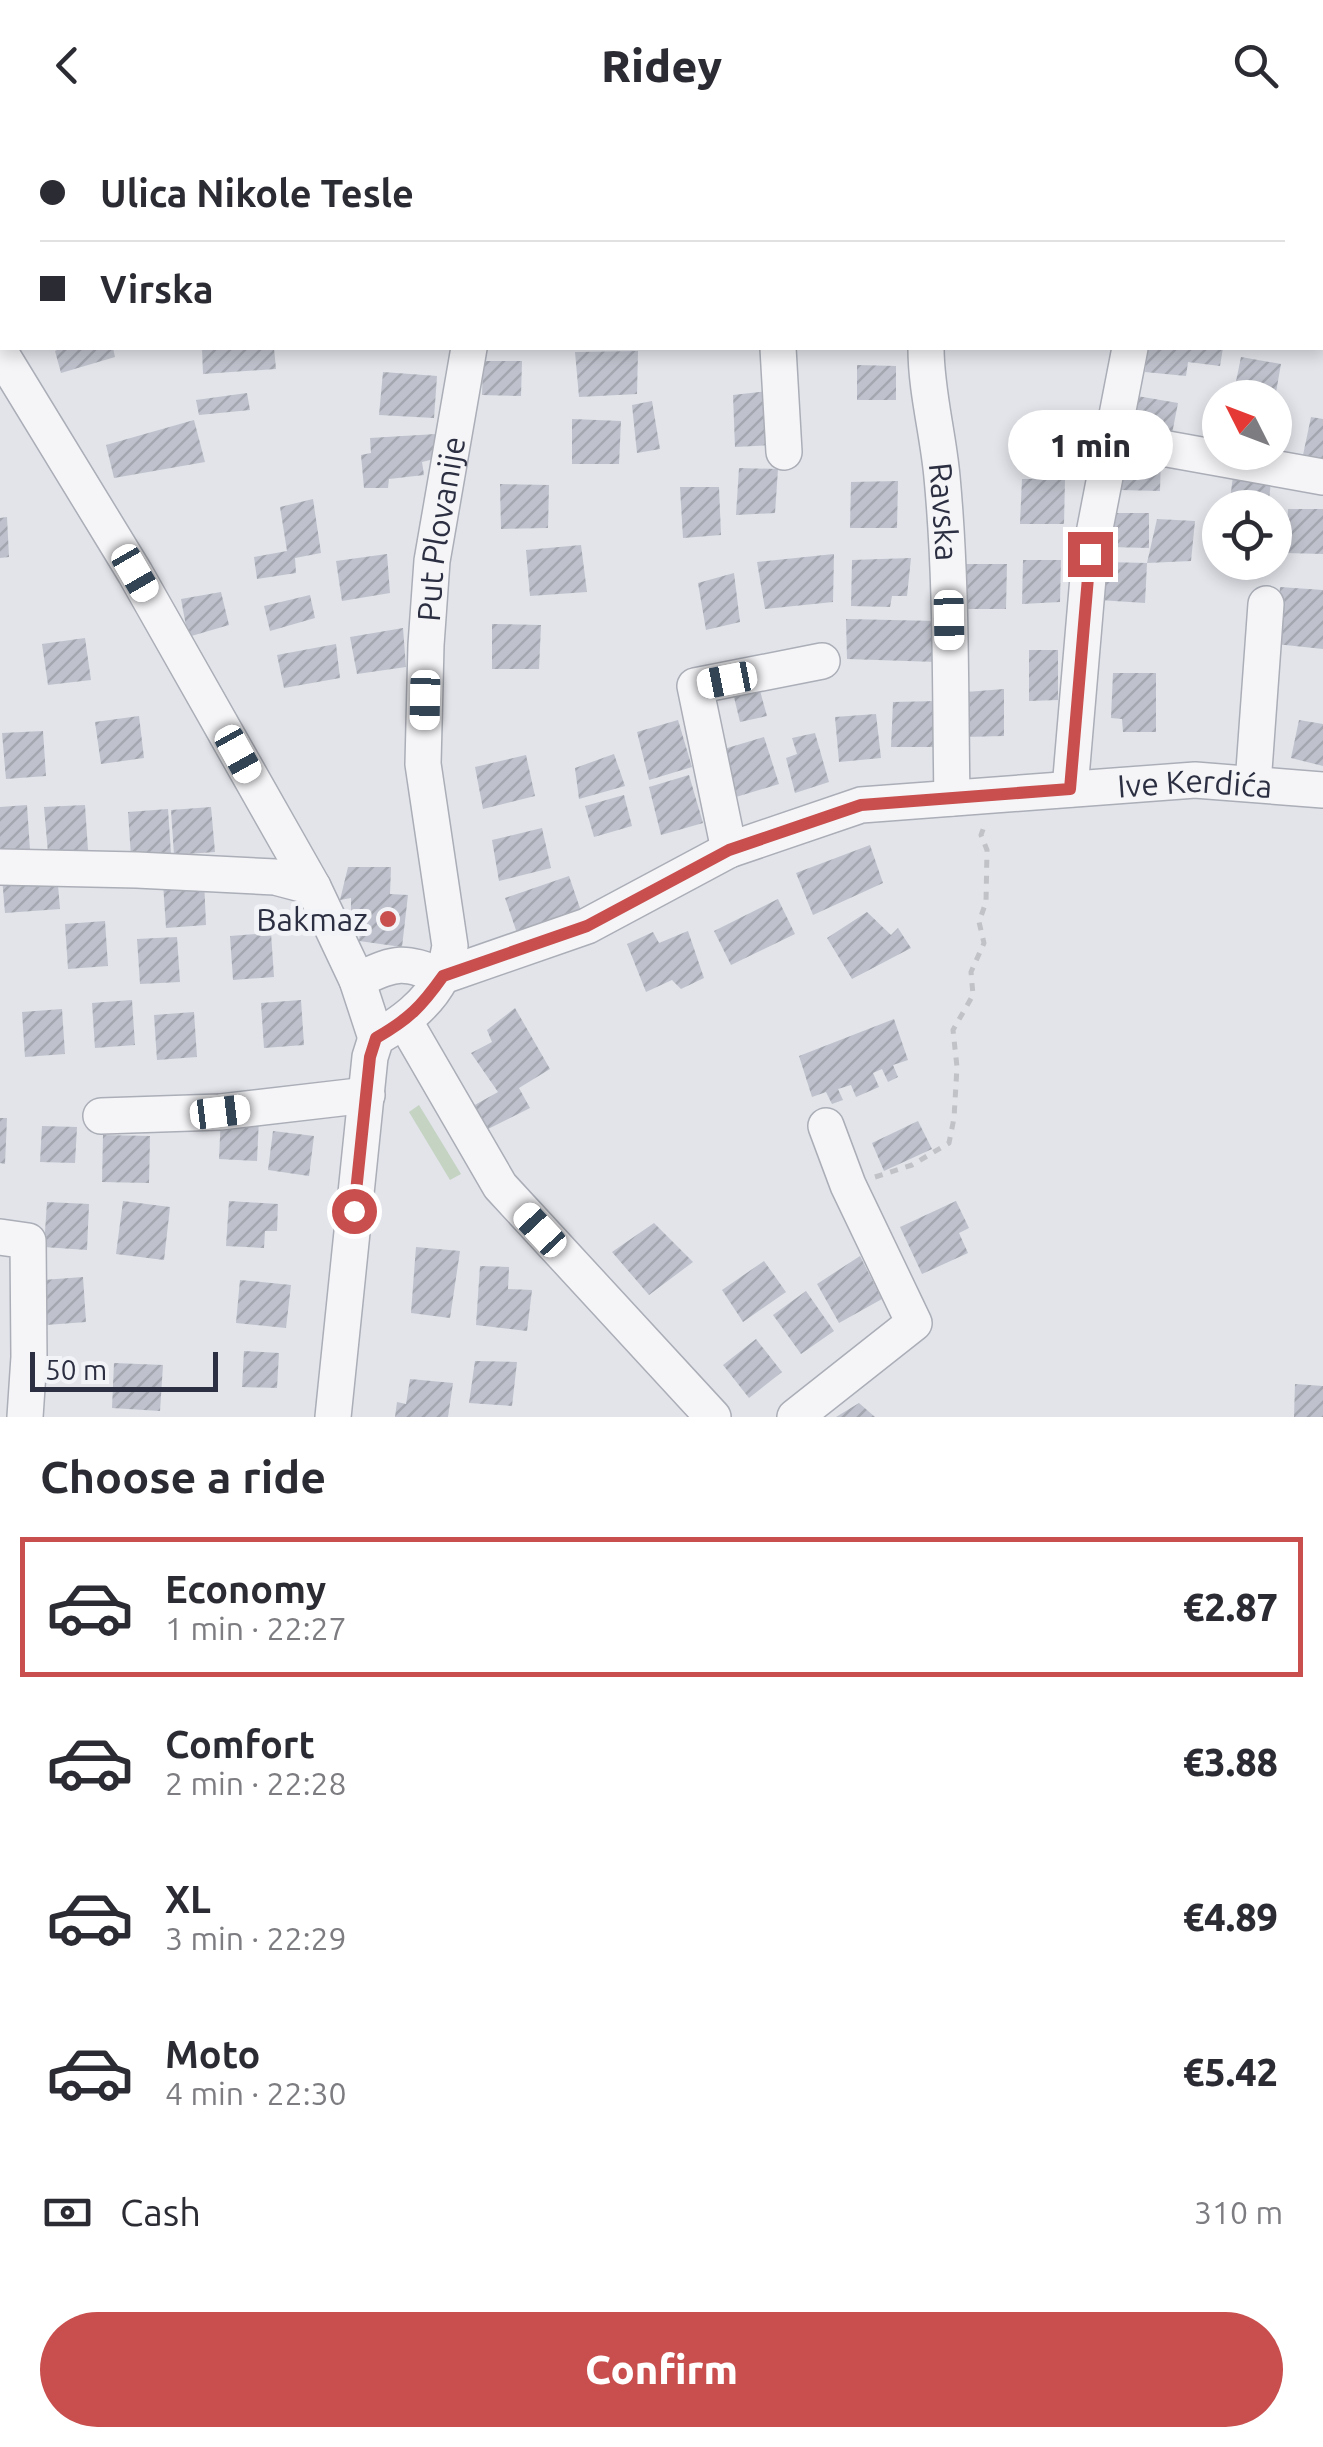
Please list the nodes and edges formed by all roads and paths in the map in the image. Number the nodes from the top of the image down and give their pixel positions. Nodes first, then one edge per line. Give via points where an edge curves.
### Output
1 (469, 350) edge
2 (778, 350) edge
3 (926, 350) edge
4 (1130, 350) edge
5 (0, 352) edge
6 (1112, 439) junction
7 (784, 452) dead end
8 (1323, 477) edge
9 (1266, 604) dead end
10 (822, 661) dead end
11 (1253, 784) junction
12 (1070, 789) junction
13 (1323, 790) edge
14 (952, 798) junction
15 (985, 823) dead end
16 (729, 850) junction
17 (0, 867) edge
18 (314, 887) junction
19 (443, 976) junction
20 (358, 980) junction
21 (390, 1030) junction
22 (367, 1095) junction
23 (101, 1116) dead end
24 (826, 1126) dead end
25 (848, 1186) junction
26 (0, 1237) edge
27 (15, 1355) edge
28 (25, 1417) edge
29 (333, 1417) edge
30 (713, 1417) edge
31 (795, 1417) edge

1 - 19 street, Put Plovanije via 432,561 426,645 424,764 450,946
2 - 7 street
3 - 14 street, Ravska via 948,566
4 - 6 street
5 - 18 street
6 - 8 street
6 - 12 street via 1090,554
9 - 11 street
10 - 16 street via 695,686
11 - 12 street, Ive Kerdića via 1195,780
11 - 13 street, Ive Kerdića
12 - 14 street, Ive Kerdića
14 - 16 street, Ive Kerdića via 861,805
15 - 25 path via 984,943 971,972 973,995 953,1030 957,1068 949,1143 912,1165
16 - 19 street, Ive Kerdića via 587,926
17 - 18 street via 275,877
18 - 20 street
19 - 20 street via 398,964
19 - 21 street
20 - 21 street
21 - 22 street via 370,1057
21 - 30 street via 500,1186
22 - 23 street via 220,1112
22 - 29 street
24 - 25 street
25 - 31 street via 914,1323
26 - 27 street via 28,1241
27 - 28 street

